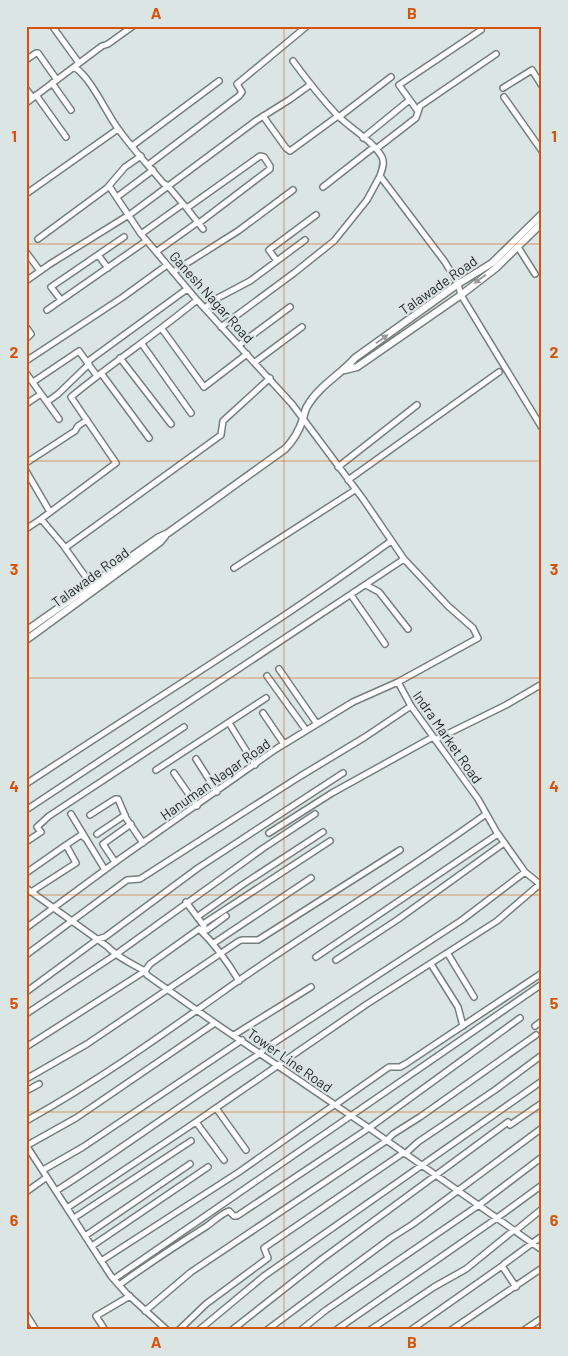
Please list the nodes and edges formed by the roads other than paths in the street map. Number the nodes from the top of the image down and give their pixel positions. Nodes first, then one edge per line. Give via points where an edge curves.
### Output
1 (133, 26) edge
2 (307, 26) edge
3 (53, 27) edge
4 (481, 30) dead end
5 (496, 54) dead end
6 (26, 60) edge
7 (293, 61) dead end
8 (79, 63) junction
9 (74, 67) junction
10 (390, 77) dead end
11 (219, 80) dead end
12 (54, 82) junction
13 (310, 85) junction
14 (542, 86) edge
15 (26, 88) edge
16 (503, 88) dead end
17 (35, 96) junction
18 (504, 96) dead end
19 (407, 102) dead end
20 (26, 103) edge
21 (71, 110) dead end
22 (418, 110) junction
23 (263, 116) junction
24 (338, 116) junction
25 (118, 129) junction
26 (66, 137) dead end
27 (363, 138) junction
28 (132, 146) junction
29 (375, 148) junction
30 (542, 151) edge
31 (140, 156) junction
32 (148, 165) junction
33 (153, 170) junction
34 (380, 176) junction
35 (109, 186) junction
36 (168, 186) junction
37 (323, 187) dead end
38 (293, 190) dead end
39 (26, 194) edge
40 (117, 197) junction
41 (185, 206) junction
42 (128, 214) junction
43 (316, 214) dead end
44 (542, 214) edge
45 (198, 223) junction
46 (542, 223) edge
47 (203, 229) dead end
48 (141, 234) junction
49 (124, 237) dead end
50 (38, 239) dead end
51 (305, 240) dead end
52 (146, 241) junction
53 (518, 247) junction
54 (26, 252) edge
55 (156, 252) junction
56 (98, 255) junction
57 (277, 261) junction
58 (167, 265) junction
59 (108, 268) junction
60 (40, 271) junction
61 (173, 272) junction
62 (535, 274) dead end
63 (26, 281) edge
64 (458, 284) junction
65 (187, 289) junction
66 (461, 295) junction
67 (61, 300) junction
68 (197, 300) junction
69 (290, 307) dead end
70 (205, 308) junction
71 (48, 310) dead end
72 (26, 327) edge
73 (221, 327) junction
74 (302, 327) dead end
75 (162, 329) junction
76 (28, 337) dead end
77 (142, 344) junction
78 (239, 346) junction
79 (247, 354) junction
80 (120, 358) junction
81 (26, 361) edge
82 (255, 362) junction
83 (88, 363) junction
84 (345, 370) junction
85 (499, 372) dead end
86 (26, 373) edge
87 (99, 374) junction
88 (270, 378) junction
89 (33, 382) junction
90 (41, 394) junction
91 (47, 402) junction
92 (26, 404) edge
93 (417, 406) dead end
94 (190, 412) dead end
95 (59, 419) dead end
96 (303, 419) junction
97 (87, 420) junction
98 (171, 424) dead end
99 (542, 428) edge
100 (149, 438) dead end
101 (26, 463) edge
102 (338, 467) junction
103 (26, 471) edge
104 (348, 480) junction
105 (355, 490) junction
106 (50, 512) junction
107 (41, 519) junction
108 (26, 529) edge
109 (391, 541) junction
110 (65, 548) junction
111 (404, 559) junction
112 (234, 568) dead end
113 (366, 585) junction
114 (93, 587) junction
115 (351, 595) junction
116 (408, 629) dead end
117 (26, 632) edge
118 (26, 640) edge
119 (385, 644) dead end
120 (279, 669) dead end
121 (267, 676) dead end
122 (398, 682) junction
123 (542, 684) edge
124 (266, 698) dead end
125 (411, 706) junction
126 (263, 713) dead end
127 (230, 723) junction
128 (316, 724) junction
129 (184, 727) dead end
130 (306, 730) junction
131 (434, 738) junction
132 (284, 744) junction
133 (196, 759) dead end
134 (256, 765) junction
135 (156, 770) dead end
136 (174, 773) dead end
137 (343, 773) dead end
138 (26, 784) edge
139 (217, 792) junction
140 (197, 806) junction
141 (26, 810) edge
142 (71, 814) dead end
143 (315, 814) dead end
144 (486, 814) junction
145 (90, 815) dead end
146 (125, 815) junction
147 (131, 824) junction
148 (323, 832) dead end
149 (269, 833) dead end
150 (97, 834) dead end
151 (498, 834) junction
152 (85, 838) junction
153 (330, 841) dead end
154 (26, 842) edge
155 (143, 843) junction
156 (504, 843) junction
157 (66, 845) junction
158 (400, 850) dead end
159 (115, 862) junction
160 (105, 870) junction
161 (525, 872) junction
162 (26, 873) edge
163 (311, 878) dead end
164 (541, 885) edge
165 (29, 890) edge
166 (186, 902) junction
167 (53, 908) junction
168 (226, 916) dead end
169 (198, 917) junction
170 (71, 920) junction
171 (201, 926) junction
172 (26, 928) edge
173 (98, 939) junction
174 (214, 943) junction
175 (222, 954) junction
176 (448, 954) junction
177 (26, 955) edge
178 (115, 955) junction
179 (316, 957) dead end
180 (336, 960) dead end
181 (431, 964) junction
182 (145, 971) junction
183 (542, 973) edge
184 (238, 981) junction
185 (542, 984) edge
186 (311, 987) dead end
187 (169, 990) junction
188 (26, 992) edge
189 (474, 997) dead end
190 (198, 1011) junction
191 (26, 1014) edge
192 (520, 1018) dead end
193 (542, 1021) edge
194 (215, 1023) junction
195 (463, 1026) junction
196 (536, 1026) dead end
197 (234, 1035) junction
198 (536, 1035) dead end
199 (242, 1040) junction
200 (26, 1047) edge
201 (261, 1053) junction
202 (542, 1055) edge
203 (278, 1065) junction
204 (26, 1079) edge
205 (542, 1081) edge
206 (38, 1084) dead end
207 (26, 1091) edge
208 (542, 1103) edge
209 (334, 1105) junction
210 (216, 1108) junction
211 (350, 1115) junction
212 (26, 1122) edge
213 (196, 1122) junction
214 (370, 1128) junction
215 (542, 1128) edge
216 (191, 1141) dead end
217 (386, 1141) junction
218 (26, 1146) edge
219 (246, 1150) dead end
220 (404, 1154) junction
221 (542, 1157) edge
222 (224, 1160) dead end
223 (190, 1164) dead end
224 (422, 1165) junction
225 (208, 1166) dead end
226 (42, 1170) junction
227 (46, 1176) junction
228 (437, 1176) junction
229 (542, 1184) edge
230 (56, 1191) junction
231 (458, 1191) junction
232 (26, 1192) edge
233 (479, 1205) junction
234 (67, 1208) junction
235 (542, 1209) edge
236 (74, 1218) junction
237 (497, 1218) junction
238 (515, 1230) junction
239 (85, 1236) junction
240 (542, 1236) edge
241 (532, 1243) junction
242 (92, 1246) junction
243 (542, 1250) edge
244 (101, 1261) junction
245 (504, 1264) dead end
246 (542, 1268) edge
247 (114, 1279) junction
248 (119, 1285) junction
249 (516, 1287) junction
250 (130, 1296) junction
251 (145, 1311) junction
252 (26, 1314) edge
253 (542, 1318) edge
254 (36, 1330) edge
255 (105, 1330) edge
256 (167, 1330) edge
257 (179, 1330) edge
258 (199, 1330) edge
259 (232, 1330) edge
260 (267, 1330) edge
261 (301, 1330) edge
262 (336, 1330) edge
263 (370, 1330) edge
264 (411, 1330) edge
265 (451, 1330) edge
266 (524, 1330) edge

1 - 8 street
2 - 32 street via 237,84 242,94
3 - 8 street
4 - 22 street via 399,85
5 - 22 street
6 - 12 street via 38,53
7 - 13 street
8 - 9 street
9 - 12 street
9 - 25 street via 81,72
10 - 24 street
11 - 28 street
12 - 17 street
12 - 21 street
13 - 23 street
13 - 24 street
14 - 16 street via 532,70
15 - 17 street
17 - 20 street
17 - 26 street
18 - 30 street
19 - 27 street
22 - 29 street via 416,118
23 - 24 street via 290,150
23 - 36 street
24 - 27 street
25 - 28 street
25 - 39 street
27 - 29 street
28 - 31 street
29 - 34 street via 384,164
29 - 37 street
31 - 32 street
31 - 35 street via 125,167
32 - 33 street
33 - 36 street
33 - 40 street
34 - 64 street
34 - 73 street via 367,200 334,241
35 - 40 street, Ganesh Nagar Road
35 - 50 street
36 - 41 street
36 - 42 street
38 - 61 street via 238,231
40 - 42 street, Ganesh Nagar Road
41 - 45 street
41 - 45 street via 260,156 264,157 270,169
41 - 48 street
42 - 48 street, Ganesh Nagar Road
42 - 60 street
43 - 57 street via 269,250
44 - 64 main road, Talawade Road via 492,263
45 - 47 street
45 - 55 street
46 - 53 main road, Talawade Road
48 - 52 street, Ganesh Nagar Road
49 - 56 street
51 - 57 street
52 - 55 street, Ganesh Nagar Road
52 - 59 street
53 - 62 street
53 -> 66 main road, Talawade Road
54 - 60 street
55 - 58 street, Ganesh Nagar Road
56 - 59 street
56 - 67 street via 51,287
57 - 70 street
58 - 61 street, Ganesh Nagar Road
58 - 81 street
59 - 67 street
60 - 63 street
61 - 65 street, Ganesh Nagar Road
64 - 66 street
84 -> 64 main road, Talawade Road via 355,358
65 - 68 street, Ganesh Nagar Road
65 - 83 street
66 - 84 main road, Talawade Road via 358,367
66 - 99 street
67 - 71 street
68 - 70 street, Ganesh Nagar Road
68 - 75 street
69 - 78 street
70 - 73 street, Ganesh Nagar Road
72 - 76 street via 30,334
73 - 78 street, Ganesh Nagar Road
74 - 82 street
75 - 77 street
75 - 79 street via 204,387
77 - 80 street
77 - 94 street
78 - 79 street, Ganesh Nagar Road
79 - 82 street, Ganesh Nagar Road
80 - 87 street
80 - 98 street
82 - 88 street, Ganesh Nagar Road
83 - 87 street
83 - 89 street via 79,351
83 - 91 street
84 - 96 main road, Talawade Road via 318,392 307,405
85 - 104 street
86 - 89 street
87 - 97 street via 72,398
87 - 100 street
88 - 96 street, Ganesh Nagar Road
88 - 110 street via 223,421 220,435
89 - 90 street
90 - 91 street
90 - 92 street
91 - 95 street
93 - 102 street
96 - 102 street, Indra Market Road
96 - 114 main road, Talawade Road via 285,449 160,542
97 - 101 street
97 - 106 street via 116,463
102 - 104 street, Indra Market Road
103 - 106 street
104 - 105 street, Indra Market Road
105 - 109 street, Indra Market Road
105 - 112 street
106 - 107 street
107 - 108 street
107 - 110 street
109 - 111 street, Indra Market Road
109 - 138 street via 272,625
110 - 114 street
111 - 113 street
111 - 122 street, Indra Market Road via 478,638
113 - 115 street
113 - 116 street via 379,592
114 - 117 main road, Talawade Road
114 - 118 main road, Talawade Road
115 - 119 street
115 - 141 street
120 - 128 street
121 - 130 street
122 - 125 street, Indra Market Road
122 - 128 street, Hanuman Nagar Road via 353,702
123 - 131 street via 506,705
124 - 127 street
125 - 131 street, Indra Market Road
125 - 170 street via 140,879 122,883
126 - 132 street
127 - 134 street
127 - 135 street
128 - 130 street, Hanuman Nagar Road
129 - 154 street via 49,816 37,827 41,832
130 - 132 street, Hanuman Nagar Road
131 - 144 street, Indra Market Road
131 - 149 street
132 - 134 street, Hanuman Nagar Road
133 - 139 street
134 - 139 street, Hanuman Nagar Road
136 - 140 street
137 - 173 street via 198,868
139 - 140 street, Hanuman Nagar Road
140 - 155 street, Hanuman Nagar Road
142 - 152 street
143 - 166 street
144 - 151 street, Indra Market Road
144 - 184 street
145 - 146 street via 116,798
146 - 147 street
146 - 150 street
147 - 155 street
147 - 159 street via 103,844
148 - 169 street
151 - 156 street, Indra Market Road
151 - 179 street
152 - 157 street via 81,835
152 - 160 street
153 - 171 street
155 - 159 street, Hanuman Nagar Road
156 - 161 street, Indra Market Road
156 - 180 street
157 - 162 street
157 - 165 street via 76,863
158 - 175 street via 258,940 242,940
159 - 160 street, Hanuman Nagar Road
160 - 167 street, Hanuman Nagar Road
161 - 164 street, Indra Market Road
161 - 201 street via 462,920
163 - 174 street
164 - 176 street via 497,921
165 - 167 street, Tower Line Road
166 - 169 street
166 - 178 street
167 - 170 street, Tower Line Road
167 - 172 street, Hanuman Nagar Road
168 - 171 street via 207,930
169 - 171 street
170 - 173 street, Tower Line Road
170 - 177 street
171 - 174 street
171 - 182 street
173 - 178 street, Tower Line Road
173 - 188 street
174 - 175 street
175 - 184 street
175 - 187 street
176 - 181 street
176 - 189 street
178 - 182 street, Tower Line Road
178 - 191 street
181 - 195 street via 458,1007
181 - 203 street
182 - 187 street, Tower Line Road
182 - 200 street
183 - 195 street
184 - 190 street
185 - 211 street
186 - 197 street
187 - 190 street, Tower Line Road
187 - 204 street via 87,1044
190 - 194 street, Tower Line Road
190 - 212 street
192 - 214 street
193 - 196 street
194 - 197 street, Tower Line Road
194 - 218 street via 76,1118
195 - 209 street via 404,1065 389,1066
197 - 199 street, Tower Line Road
198 - 217 street
199 - 201 street, Tower Line Road
199 - 226 street
201 - 203 street, Tower Line Road
201 - 230 street
202 - 220 street
203 - 209 street, Tower Line Road
203 - 210 street
205 - 224 street
206 - 207 street
208 - 228 street via 510,1125 508,1122
209 - 211 street, Tower Line Road
209 - 244 street via 239,1172
210 - 213 street
210 - 219 street
211 - 214 street, Tower Line Road
211 - 247 street
213 - 222 street
213 - 234 street
214 - 217 street, Tower Line Road
214 - 248 street via 237,1216 226,1212
215 - 231 street
216 - 236 street
217 - 220 street, Tower Line Road
217 - 251 street via 191,1272
218 - 226 street
220 - 224 street, Tower Line Road
220 - 257 street via 264,1248 268,1258 206,1304
221 - 233 street
223 - 239 street
224 - 228 street, Tower Line Road
224 - 258 street via 264,1276
225 - 242 street
226 - 227 street
227 - 230 street
227 - 232 street
228 - 231 street, Tower Line Road
228 - 259 street
229 - 237 street
230 - 234 street
231 - 233 street, Tower Line Road
231 - 260 street
233 - 237 street, Tower Line Road
233 - 261 street
234 - 236 street
235 - 238 street
236 - 239 street
237 - 238 street, Tower Line Road
237 - 262 street
238 - 241 street, Tower Line Road
238 - 263 street via 466,1269
239 - 242 street
240 - 241 street
241 - 243 street, Tower Line Road
241 - 245 street
242 - 244 street
244 - 247 street
246 - 249 street
247 - 248 street
248 - 250 street
249 - 264 street via 502,1266
249 - 265 street
250 - 251 street
250 - 255 street via 96,1316
251 - 256 street
252 - 254 street
253 - 266 street

